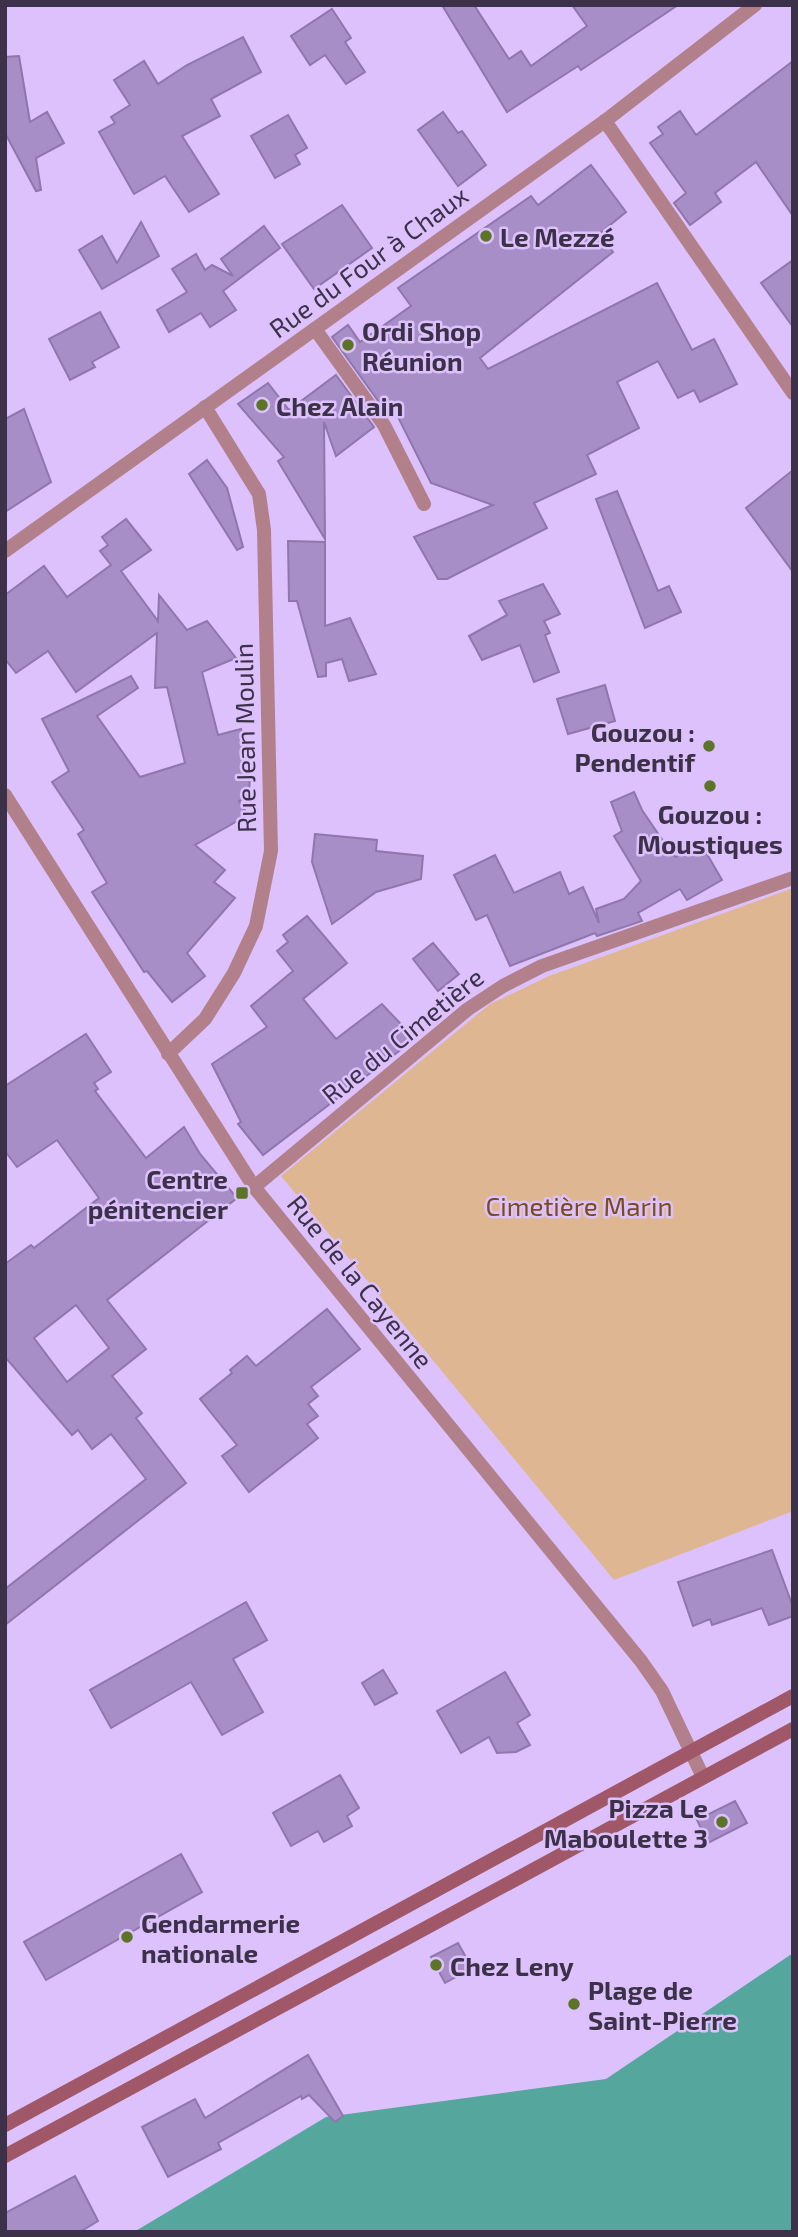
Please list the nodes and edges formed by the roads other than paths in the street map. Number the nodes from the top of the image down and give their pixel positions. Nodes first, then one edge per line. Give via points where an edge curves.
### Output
1 (755, 5) edge
2 (605, 121) junction
3 (315, 329) junction
4 (793, 393) edge
5 (205, 407) junction
6 (424, 503) dead end
7 (5, 551) edge
8 (5, 795) edge
9 (793, 878) edge
10 (167, 1054) junction
11 (254, 1187) junction
12 (793, 1696) edge
13 (793, 1729) edge
14 (688, 1751) junction
15 (703, 1777) junction
16 (5, 2125) edge
17 (5, 2156) edge

1 - 2 street, Rue du Four à Chaux
2 - 3 street, Rue du Four à Chaux
2 - 4 street
3 - 5 street, Rue du Four à Chaux
3 - 6 street via 384,425
5 - 7 street, Rue du Four à Chaux
5 - 10 street, Rue Jean Moulin via 259,494 264,530 271,851 256,926 234,973 205,1019
8 - 10 street, Rue de la Cayenne
9 - 11 street, Rue du Cimetière via 542,966 503,986 468,1009
10 - 11 street, Rue de la Cayenne
11 - 14 street, Rue de la Cayenne via 640,1661 662,1691
12 - 14 main road
13 - 15 main road
14 - 15 street, Rue de la Cayenne
14 - 16 main road via 588,1810
15 - 17 main road

